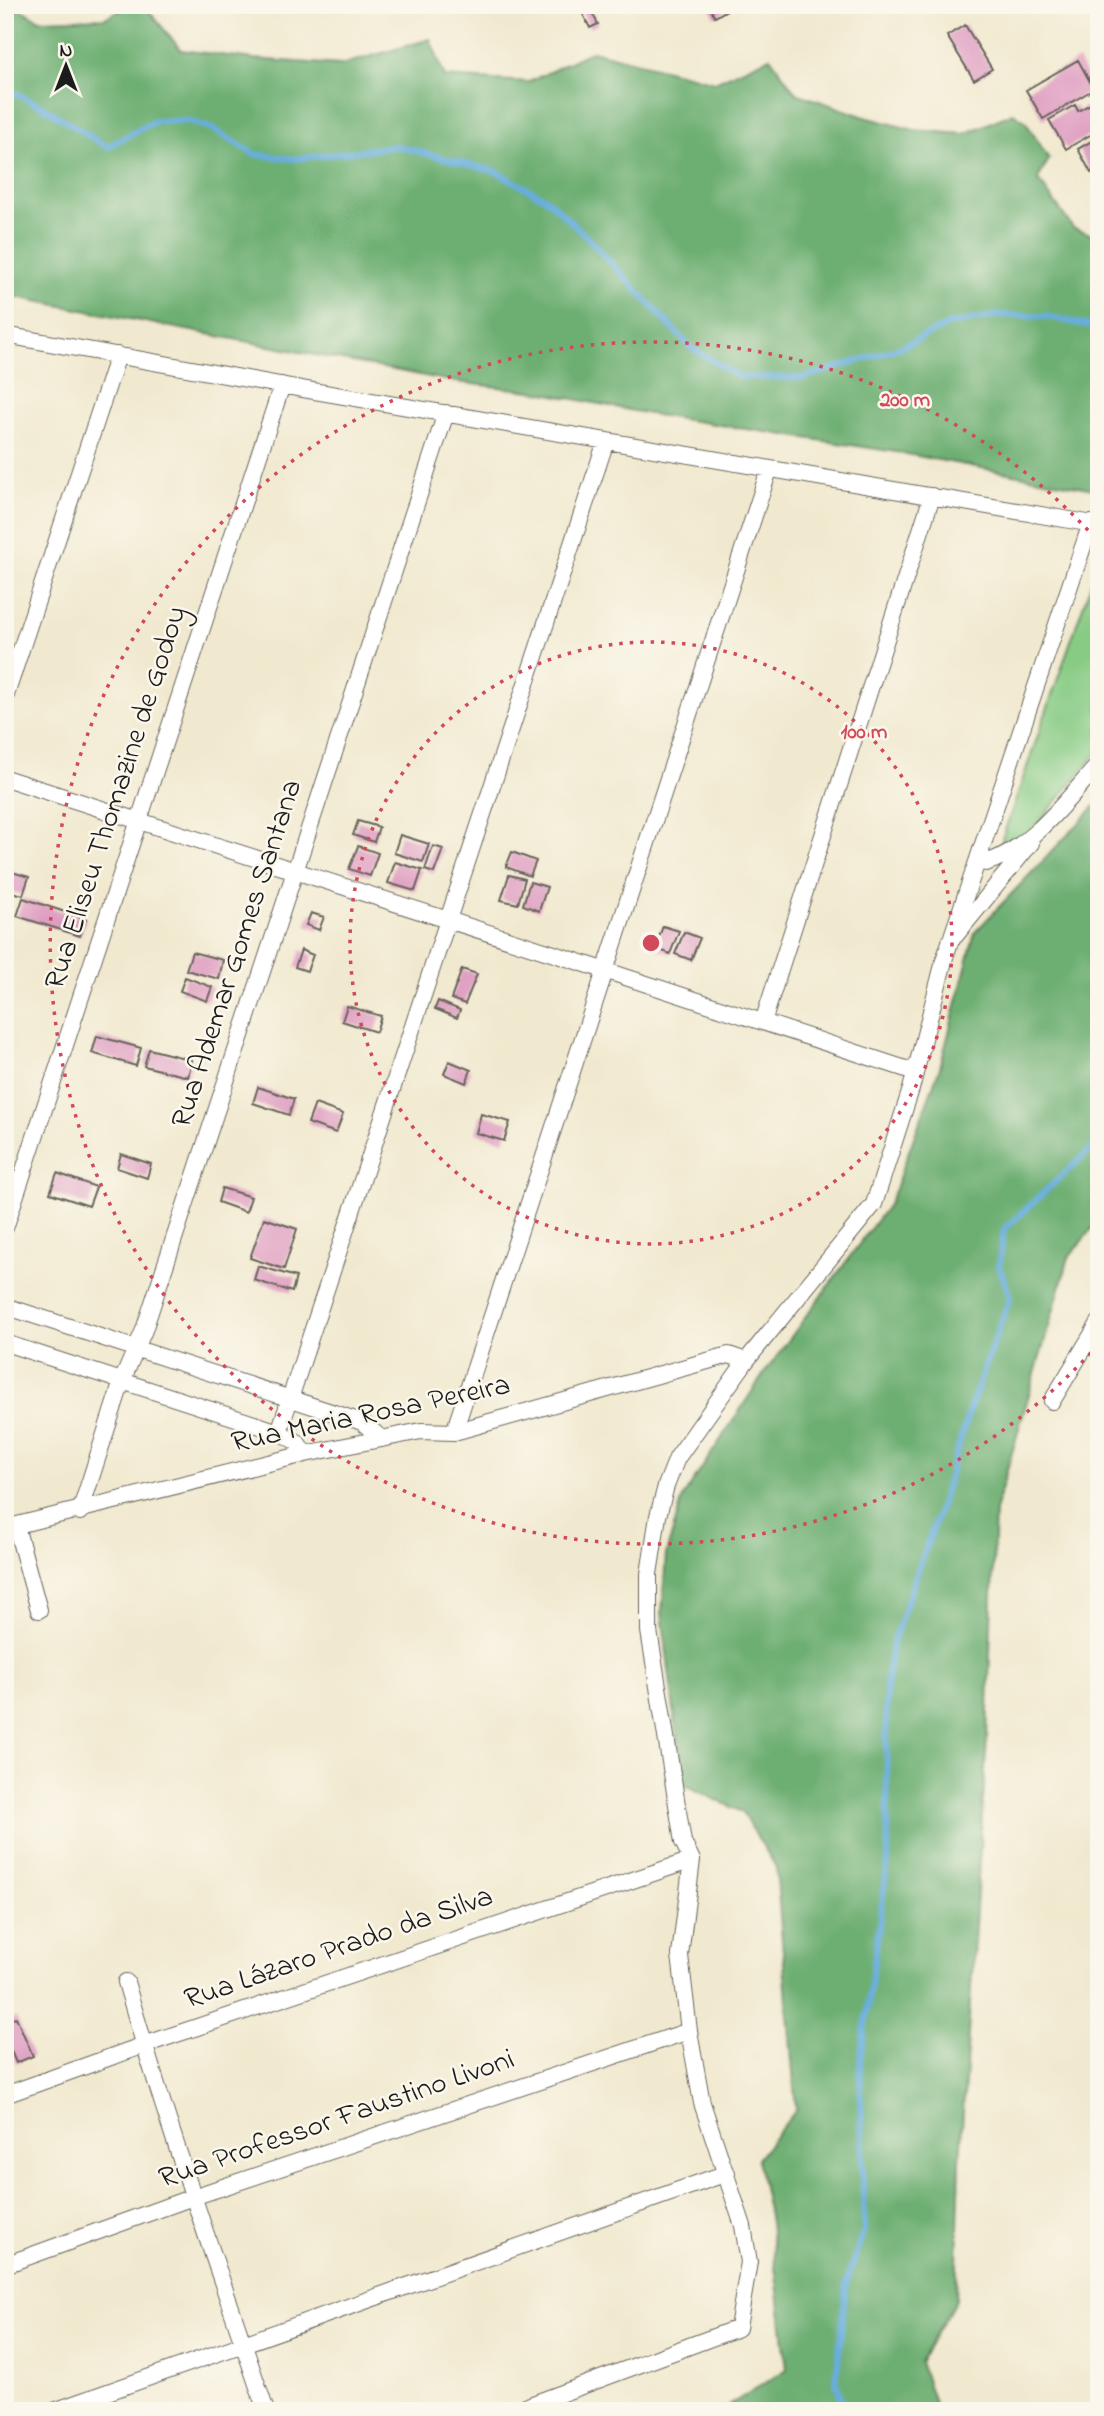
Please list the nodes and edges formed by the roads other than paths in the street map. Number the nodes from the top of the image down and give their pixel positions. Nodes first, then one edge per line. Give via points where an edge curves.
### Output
1 (5, 335) edge
2 (118, 355) junction
3 (282, 385) junction
4 (446, 413) junction
5 (606, 441) junction
6 (769, 470) junction
7 (932, 496) junction
8 (1095, 524) edge
9 (5, 698) edge
10 (1099, 764) edge
11 (5, 778) edge
12 (139, 821) junction
13 (1042, 826) junction
14 (981, 849) junction
15 (295, 871) junction
16 (448, 920) junction
17 (950, 942) junction
18 (604, 970) junction
19 (763, 1022) junction
20 (915, 1072) junction
21 (5, 1228) edge
22 (5, 1306) edge
23 (1099, 1323) edge
24 (1094, 1342) edge
25 (5, 1343) edge
26 (137, 1349) junction
27 (746, 1361) junction
28 (122, 1381) junction
29 (291, 1399) junction
30 (1052, 1401) dead end
31 (279, 1432) junction
32 (454, 1432) junction
33 (382, 1439) junction
34 (305, 1454) junction
35 (80, 1511) junction
36 (11, 1527) edge
37 (39, 1611) dead end
38 (692, 1860) junction
39 (126, 1982) dead end
40 (689, 2031) junction
41 (144, 2045) junction
42 (5, 2095) edge
43 (727, 2172) junction
44 (193, 2197) junction
45 (5, 2265) edge
46 (243, 2343) junction
47 (54, 2411) edge
48 (266, 2411) edge
49 (514, 2411) edge

1 - 2 street
2 - 3 street
2 - 9 street
3 - 4 street
3 - 12 street, Rua Eliseu Thomazine de Godoy
4 - 5 street
4 - 15 street, Rua Ademar Gomes Santana
5 - 6 street
5 - 16 street
6 - 7 street
6 - 18 street
7 - 8 street
7 - 19 street
8 - 14 street
10 - 13 street
11 - 12 street
12 - 15 street
12 - 21 street, Rua Eliseu Thomazine de Godoy
13 - 14 street via 997,859 986,863
13 - 17 street
14 - 17 street
15 - 16 street
15 - 26 street, Rua Ademar Gomes Santana
16 - 18 street
16 - 29 street
17 - 20 street
18 - 19 street
18 - 32 street
19 - 20 street
20 - 27 street via 874,1203
22 - 26 street
23 - 24 street
24 - 30 street
25 - 28 street
26 - 28 street, Rua Ademar Gomes Santana
26 - 29 street
27 - 32 street, Rua Maria Rosa Pereira via 729,1355
27 - 38 street via 677,1458 658,1516 649,1574 649,1631 683,1842
28 - 31 street
28 - 35 street, Rua Ademar Gomes Santana
29 - 31 street
29 - 33 street via 362,1422
31 - 34 street via 297,1442
32 - 33 street, Rua Maria Rosa Pereira via 421,1431
33 - 34 street, Rua Maria Rosa Pereira
34 - 35 street, Rua Maria Rosa Pereira
35 - 36 street, Rua Maria Rosa Pereira
36 - 37 street
38 - 40 street via 680,1955
38 - 41 street, Rua Lázaro Prado da Silva
39 - 41 street
40 - 43 street via 702,2103
40 - 44 street, Rua Professor Faustino Livoni
41 - 42 street, Rua Lázaro Prado da Silva
41 - 44 street
43 - 46 street
43 - 49 street via 749,2262 738,2328
44 - 45 street, Rua Professor Faustino Livoni
44 - 46 street
46 - 47 street
46 - 48 street

